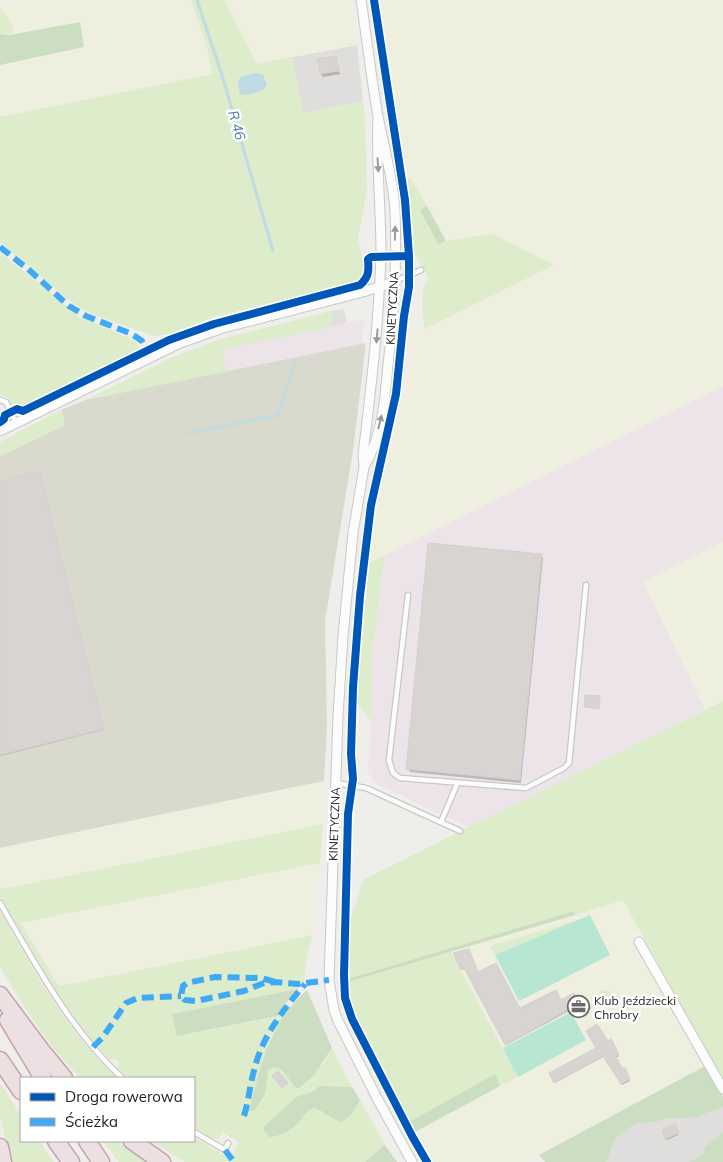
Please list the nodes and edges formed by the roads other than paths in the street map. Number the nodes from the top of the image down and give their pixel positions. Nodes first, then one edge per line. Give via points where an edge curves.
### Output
1 (361, 0) edge
2 (378, 117) junction
3 (421, 270) dead end
4 (394, 282) junction
5 (379, 287) junction
6 (0, 400) edge
7 (16, 423) junction
8 (0, 431) edge
9 (364, 467) junction
10 (586, 585) dead end
11 (408, 595) dead end
12 (336, 783) junction
13 (457, 784) junction
14 (441, 822) junction
15 (460, 831) dead end
16 (0, 903) edge
17 (639, 942) dead end
18 (0, 995) edge
19 (0, 1006) edge
20 (0, 1060) edge
21 (42, 1077) edge
22 (63, 1077) edge
23 (121, 1077) edge
24 (723, 1089) edge
25 (20, 1090) edge
26 (195, 1133) edge
27 (57, 1142) edge
28 (88, 1142) edge
29 (133, 1142) edge
30 (228, 1143) dead end
31 (0, 1147) edge
32 (3, 1162) edge
33 (71, 1162) edge
34 (101, 1162) edge
35 (162, 1162) edge
36 (412, 1162) edge

1 - 2 street, KINETYCZNA
4 -> 2 street, KINETYCZNA via 393,192
2 -> 5 street, KINETYCZNA
3 - 4 lane
4 - 5 street
9 -> 4 street, KINETYCZNA via 373,450 382,416
5 - 7 street via 223,328 180,343
5 -> 9 street, KINETYCZNA
6 - 7 lane via 6,402
7 - 8 street
9 - 12 street, KINETYCZNA via 354,524 343,636
10 - 13 lane via 569,763 526,788
11 - 13 lane via 390,765 400,778
12 - 14 lane via 366,788
12 - 36 street, KINETYCZNA via 330,932 331,996 346,1038
13 - 14 lane
14 - 15 lane
16 - 23 lane via 60,1006
17 - 24 street
18 - 22 highway
19 - 21 highway
20 - 25 highway
26 - 30 lane via 224,1150
27 - 33 highway
28 - 34 highway
29 - 35 highway
31 - 32 highway

